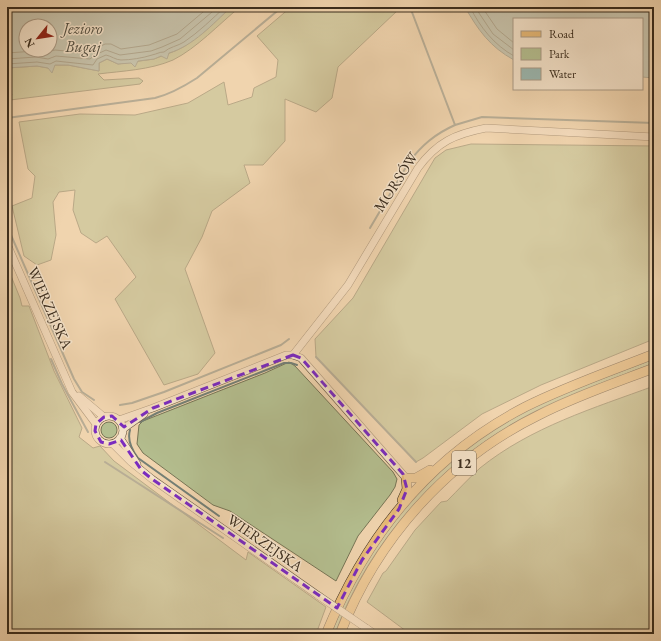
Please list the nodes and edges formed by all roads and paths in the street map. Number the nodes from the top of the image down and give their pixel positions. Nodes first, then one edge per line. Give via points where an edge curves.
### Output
1 (654, 136) edge
2 (7, 244) edge
3 (654, 354) edge
4 (294, 355) junction
5 (654, 368) edge
6 (69, 383) junction
7 (153, 408) junction
8 (104, 417) junction
9 (119, 420) junction
10 (96, 424) junction
11 (123, 428) junction
12 (120, 438) junction
13 (113, 444) junction
14 (442, 465) junction
15 (142, 471) junction
16 (406, 478) junction
17 (399, 508) junction
18 (326, 634) edge
19 (340, 634) edge
20 (375, 634) edge

1 - 4 street, MORSÓW via 486,128 465,132 448,140 430,153 418,168 348,285
2 - 6 street, WIERZEJSKA
3 - 14 main road, 12 via 578,383 524,408 478,436
4 - 7 street via 282,357
4 - 16 street via 301,358
5 - 19 main road, 12 via 539,414 501,436 458,467 421,502 390,541 361,588
6 - 8 street, WIERZEJSKA
6 - 10 street, WIERZEJSKA via 76,398
7 - 9 street
7 - 11 street
8 - 9 street via 112,416
8 - 10 street
9 - 11 street
10 - 13 street via 95,432 98,439 105,444
11 - 12 street
12 - 13 street
12 - 15 street, WIERZEJSKA
13 - 15 street, WIERZEJSKA
14 - 16 main road via 416,478
14 - 17 main road, 12
15 - 20 street, WIERZEJSKA, bridge
16 - 17 main road via 407,489
17 - 18 main road, 12 via 354,573

